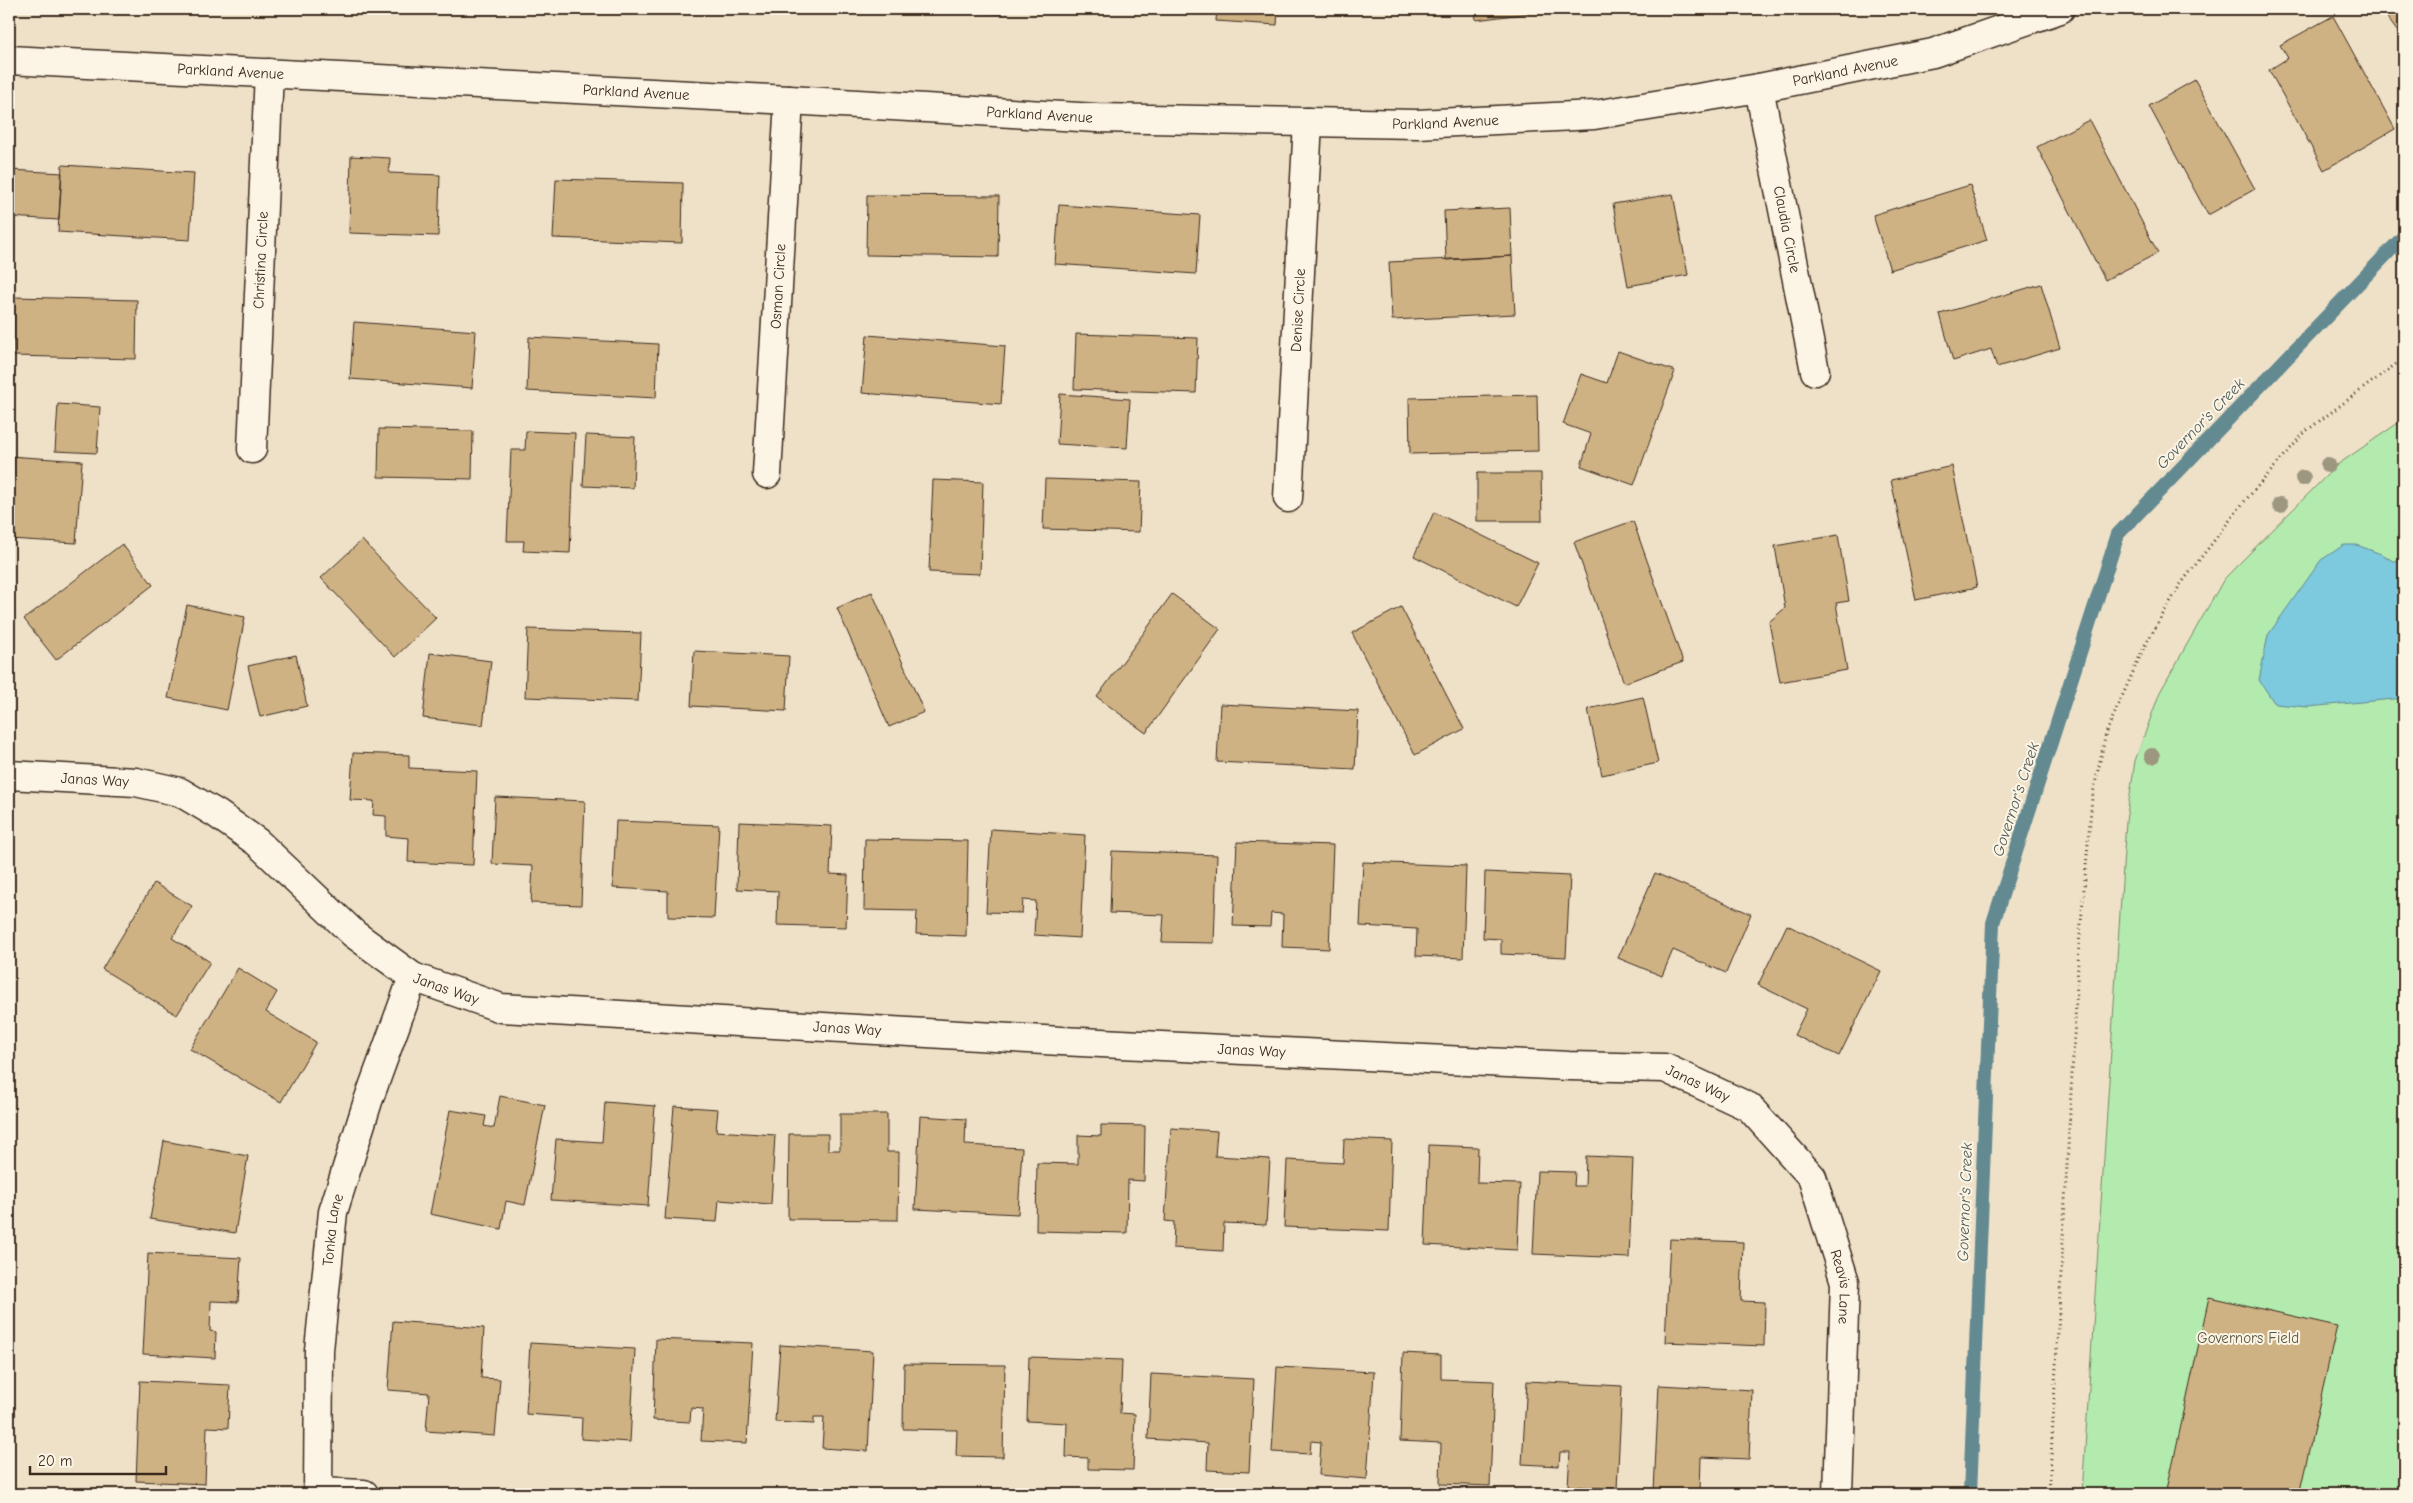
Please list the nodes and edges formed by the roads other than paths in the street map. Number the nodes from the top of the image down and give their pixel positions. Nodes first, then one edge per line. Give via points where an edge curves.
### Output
1 (2060, 9) edge
2 (9, 60) edge
3 (269, 72) junction
4 (1759, 88) junction
5 (789, 100) junction
6 (1308, 122) junction
7 (1815, 371) dead end
8 (252, 449) dead end
9 (767, 474) dead end
10 (1288, 498) dead end
11 (9, 775) edge
12 (413, 978) junction
13 (1749, 1107) joint
14 (318, 1493) edge
15 (364, 1494) edge
16 (1838, 1494) edge

1 - 4 street, Parkland Avenue via 1933,52
2 - 3 street, Parkland Avenue
3 - 5 street, Parkland Avenue
3 - 8 street, Christina Circle
4 - 6 street, Parkland Avenue via 1594,115 1417,124
4 - 7 street, Claudia Circle
5 - 6 street, Parkland Avenue via 1098,118
5 - 9 street, Osman Circle
6 - 10 street, Denise Circle
11 - 12 street, Janas Way via 136,782 180,792 257,842 354,934
12 - 13 street, Janas Way via 501,1008 1061,1041 1665,1068
12 - 14 street, Tonka Lane via 368,1100 333,1212 319,1350
13 - 16 street, Reavis Lane via 1812,1177 1845,1282
14 - 15 street

